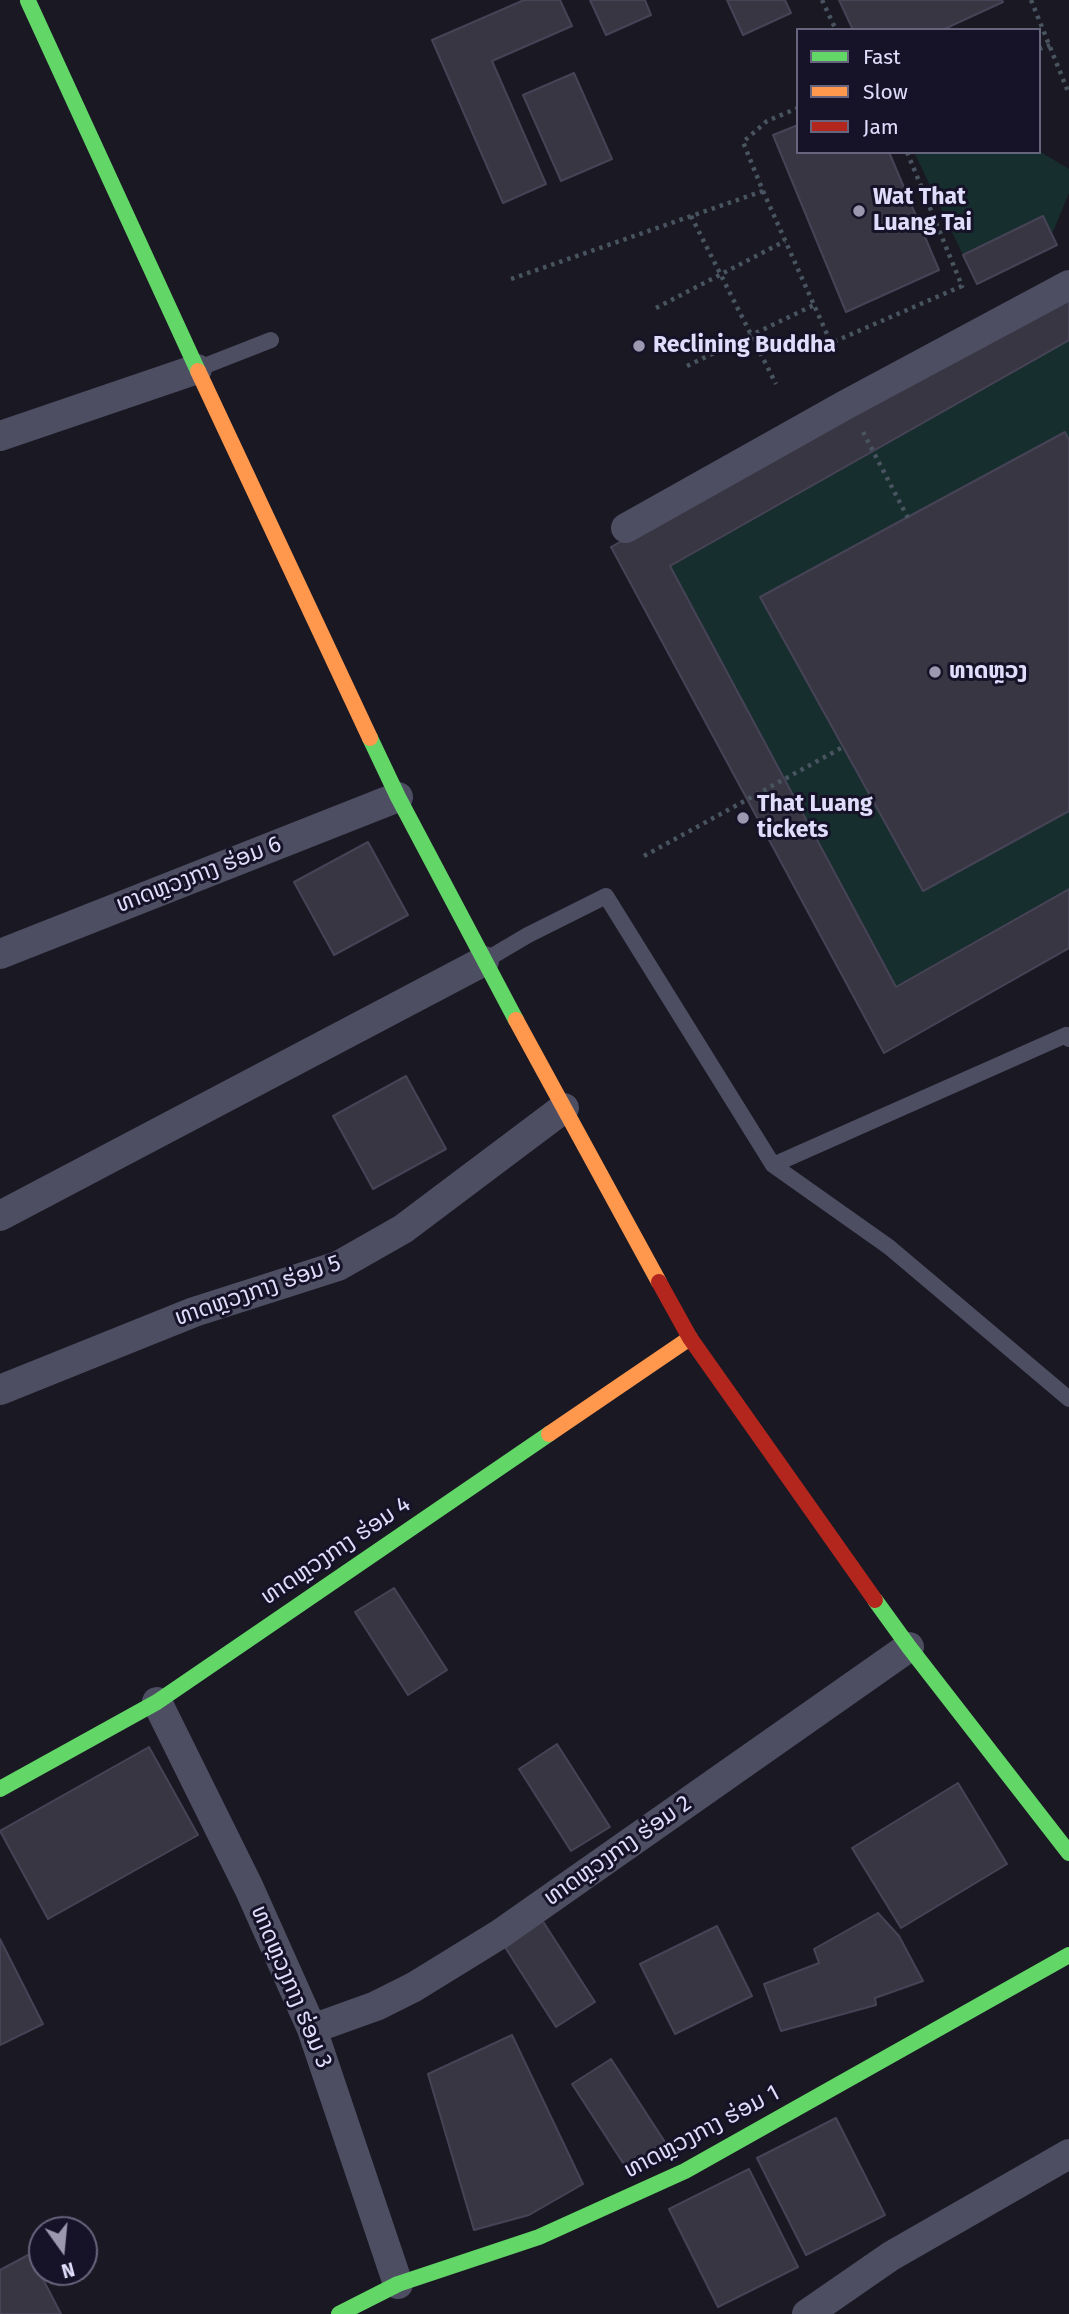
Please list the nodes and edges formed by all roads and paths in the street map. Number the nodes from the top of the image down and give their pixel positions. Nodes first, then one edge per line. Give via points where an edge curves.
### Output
1 (29, 0) edge
2 (822, 0) edge
3 (1031, 0) edge
4 (9, 10) dead end
5 (835, 28) edge
6 (1050, 45) junction
7 (1041, 48) edge
8 (1069, 94) edge
9 (796, 109) edge
10 (908, 154) edge
11 (763, 191) junction
12 (691, 216) junction
13 (785, 241) junction
14 (721, 275) junction
15 (511, 279) dead end
16 (1069, 285) edge
17 (814, 305) junction
18 (656, 308) dead end
19 (752, 335) junction
20 (271, 340) dead end
21 (687, 366) dead end
22 (197, 369) junction
23 (776, 384) dead end
24 (847, 404) junction
25 (0, 436) edge
26 (908, 518) dead end
27 (626, 528) dead end
28 (843, 747) dead end
29 (398, 797) junction
30 (644, 856) dead end
31 (0, 954) edge
32 (484, 961) junction
33 (1069, 1039) edge
34 (564, 1108) junction
35 (773, 1165) junction
36 (0, 1216) edge
37 (690, 1338) junction
38 (0, 1390) edge
39 (1069, 1399) edge
40 (909, 1647) junction
41 (157, 1702) junction
42 (0, 1789) edge
43 (1069, 1853) edge
44 (1069, 1955) edge
45 (312, 2029) junction
46 (1069, 2154) edge
47 (398, 2284) junction
48 (339, 2314) edge
49 (807, 2314) edge

1 - 4 street
1 - 22 street
2 - 5 path
3 - 6 path
6 - 7 path
6 - 8 path
9 - 11 path via 767,121 743,142
10 - 17 path via 962,286 831,343
11 - 12 path
11 - 13 path
12 - 14 path
12 - 15 path
13 - 14 path
13 - 17 path
14 - 18 path
14 - 19 path
16 - 24 street
17 - 19 path
19 - 21 path
19 - 23 path
20 - 22 lane
22 - 25 street
22 - 29 street
24 - 26 path
24 - 27 street
28 - 30 path
29 - 31 street, ທາດຫຼວງກາງ ຮ່ອມ 6
29 - 32 street
32 - 34 street
32 - 35 lane via 606,896
32 - 36 street
33 - 35 lane via 1066,1035
34 - 37 street
34 - 38 street, ທາດຫຼວງກາງ ຮ່ອມ 5 via 403,1229 338,1266 194,1312
35 - 39 lane via 889,1247
37 - 40 street
37 - 41 street, ທາດຫຼວງກາງ ຮ່ອມ 4
40 - 43 street
40 - 45 street, ທາດຫຼວງກາງ ຮ່ອມ 2 via 500,1934 414,1987
41 - 42 street, ທາດຫຼວງກາງ ຮ່ອມ 4
41 - 45 street, ທາດຫຼວງກາງ ຮ່ອມ 3
44 - 47 street, ທາດຫຼວງກາງ ຮ່ອມ 1 via 685,2171 539,2237
45 - 47 street, ທາດຫຼວງກາງ ຮ່ອມ 3
46 - 49 street via 891,2256
47 - 48 street, ທາດຫຼວງກາງ ຮ່ອມ 1

